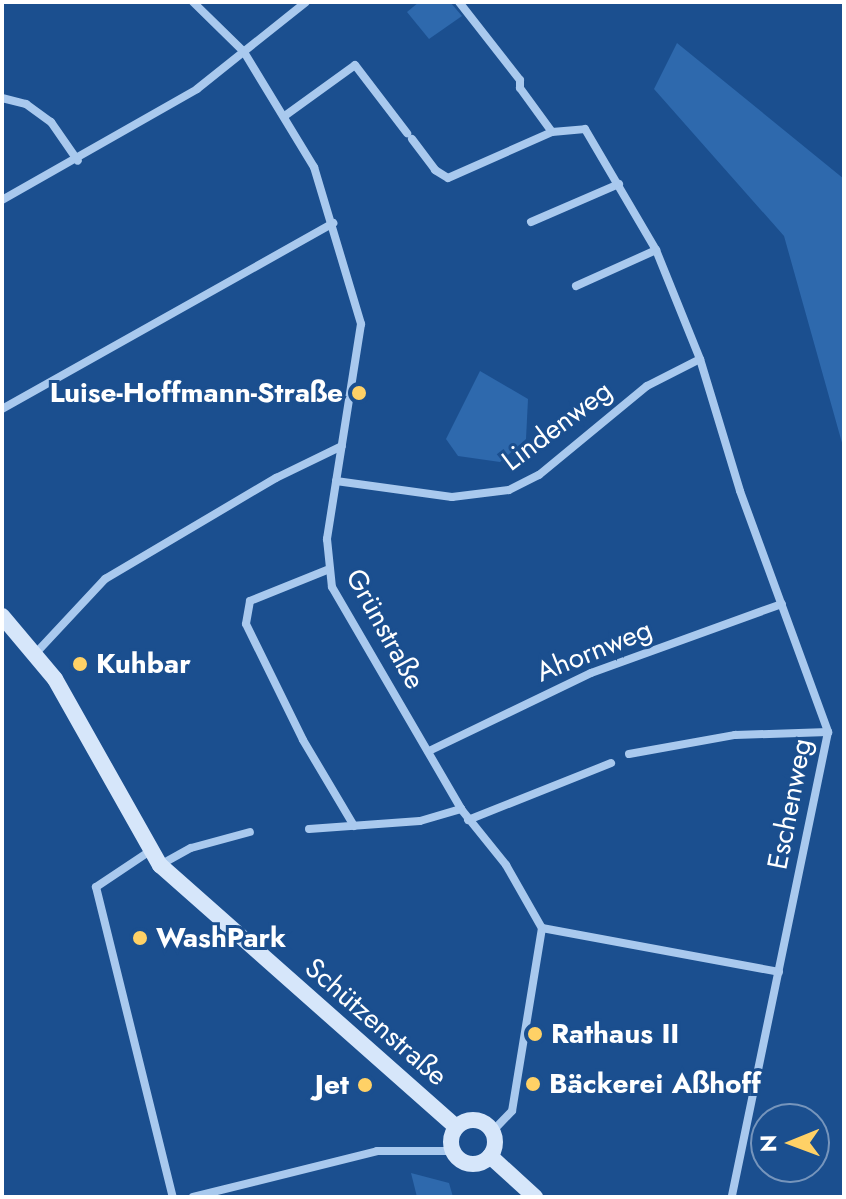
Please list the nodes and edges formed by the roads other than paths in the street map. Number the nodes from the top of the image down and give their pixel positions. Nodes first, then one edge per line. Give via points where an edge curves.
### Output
1 (193, 2) edge
2 (306, 2) edge
3 (459, 2) edge
4 (244, 52) junction
5 (2, 98) edge
6 (286, 115) junction
7 (552, 132) junction
8 (412, 139) junction
9 (426, 139) dead end
10 (78, 161) junction
11 (619, 184) junction
12 (2, 200) edge
13 (531, 222) dead end
14 (333, 223) junction
15 (656, 250) junction
16 (576, 286) dead end
17 (700, 359) junction
18 (2, 409) edge
19 (342, 446) junction
20 (336, 481) junction
21 (327, 570) junction
22 (782, 604) junction
23 (2, 616) edge
24 (35, 654) junction
25 (828, 732) junction
26 (429, 751) junction
27 (629, 754) dead end
28 (611, 763) dead end
29 (461, 809) junction
30 (468, 820) junction
31 (354, 826) junction
32 (309, 829) dead end
33 (250, 832) dead end
34 (150, 851) junction
35 (160, 865) junction
36 (542, 928) junction
37 (779, 972) junction
38 (456, 1127) junction
39 (492, 1132) junction
40 (452, 1151) junction
41 (490, 1156) junction
42 (173, 1197) edge
43 (193, 1197) edge
44 (535, 1197) edge
45 (732, 1197) edge

1 - 4 street, Grünstraße
2 - 4 street
3 - 7 street via 520,80 520,88
4 - 6 street, Grünstraße
4 - 10 street via 197,89
5 - 10 street via 26,104 51,122
6 - 8 street via 355,65
6 - 14 street, Grünstraße via 314,167
7 - 8 street, Eschenweg via 448,178
7 - 11 street, Eschenweg via 585,129
8 - 9 street
10 - 12 street
11 - 13 street
11 - 15 street, Eschenweg
14 - 18 street
14 - 19 street, Grünstraße via 361,324
15 - 16 street
15 - 17 street, Eschenweg
17 - 20 street, Lindenweg via 647,386 539,475 509,490 452,497
17 - 22 street, Eschenweg
19 - 20 street, Grünstraße
19 - 24 street via 276,478 105,579
20 - 21 street, Grünstraße
21 - 26 street, Grünstraße
21 - 31 street via 250,601 246,624 303,740
22 - 25 street, Eschenweg
22 - 26 street, Ahornweg via 591,673
23 - 24 main road, Schützenstraße
24 - 34 main road, Schützenstraße via 82,722
25 - 27 street via 735,735
25 - 37 street, Eschenweg
26 - 29 street, Grünstraße
28 - 30 street
29 - 30 street, Grünstraße
29 - 31 street via 420,821
30 - 36 street, Grünstraße via 506,865
31 - 32 street
33 - 35 street via 191,848
34 - 35 main road, Schützenstraße
34 - 42 street via 96,887
35 - 38 main road, Schützenstraße
36 - 37 street
36 - 39 street via 512,1111
37 - 45 street, Eschenweg
38 - 39 main road via 475,1120
38 - 40 main road
39 - 41 main road
40 - 41 main road via 470,1164
40 - 43 street via 377,1151
41 - 44 main road

